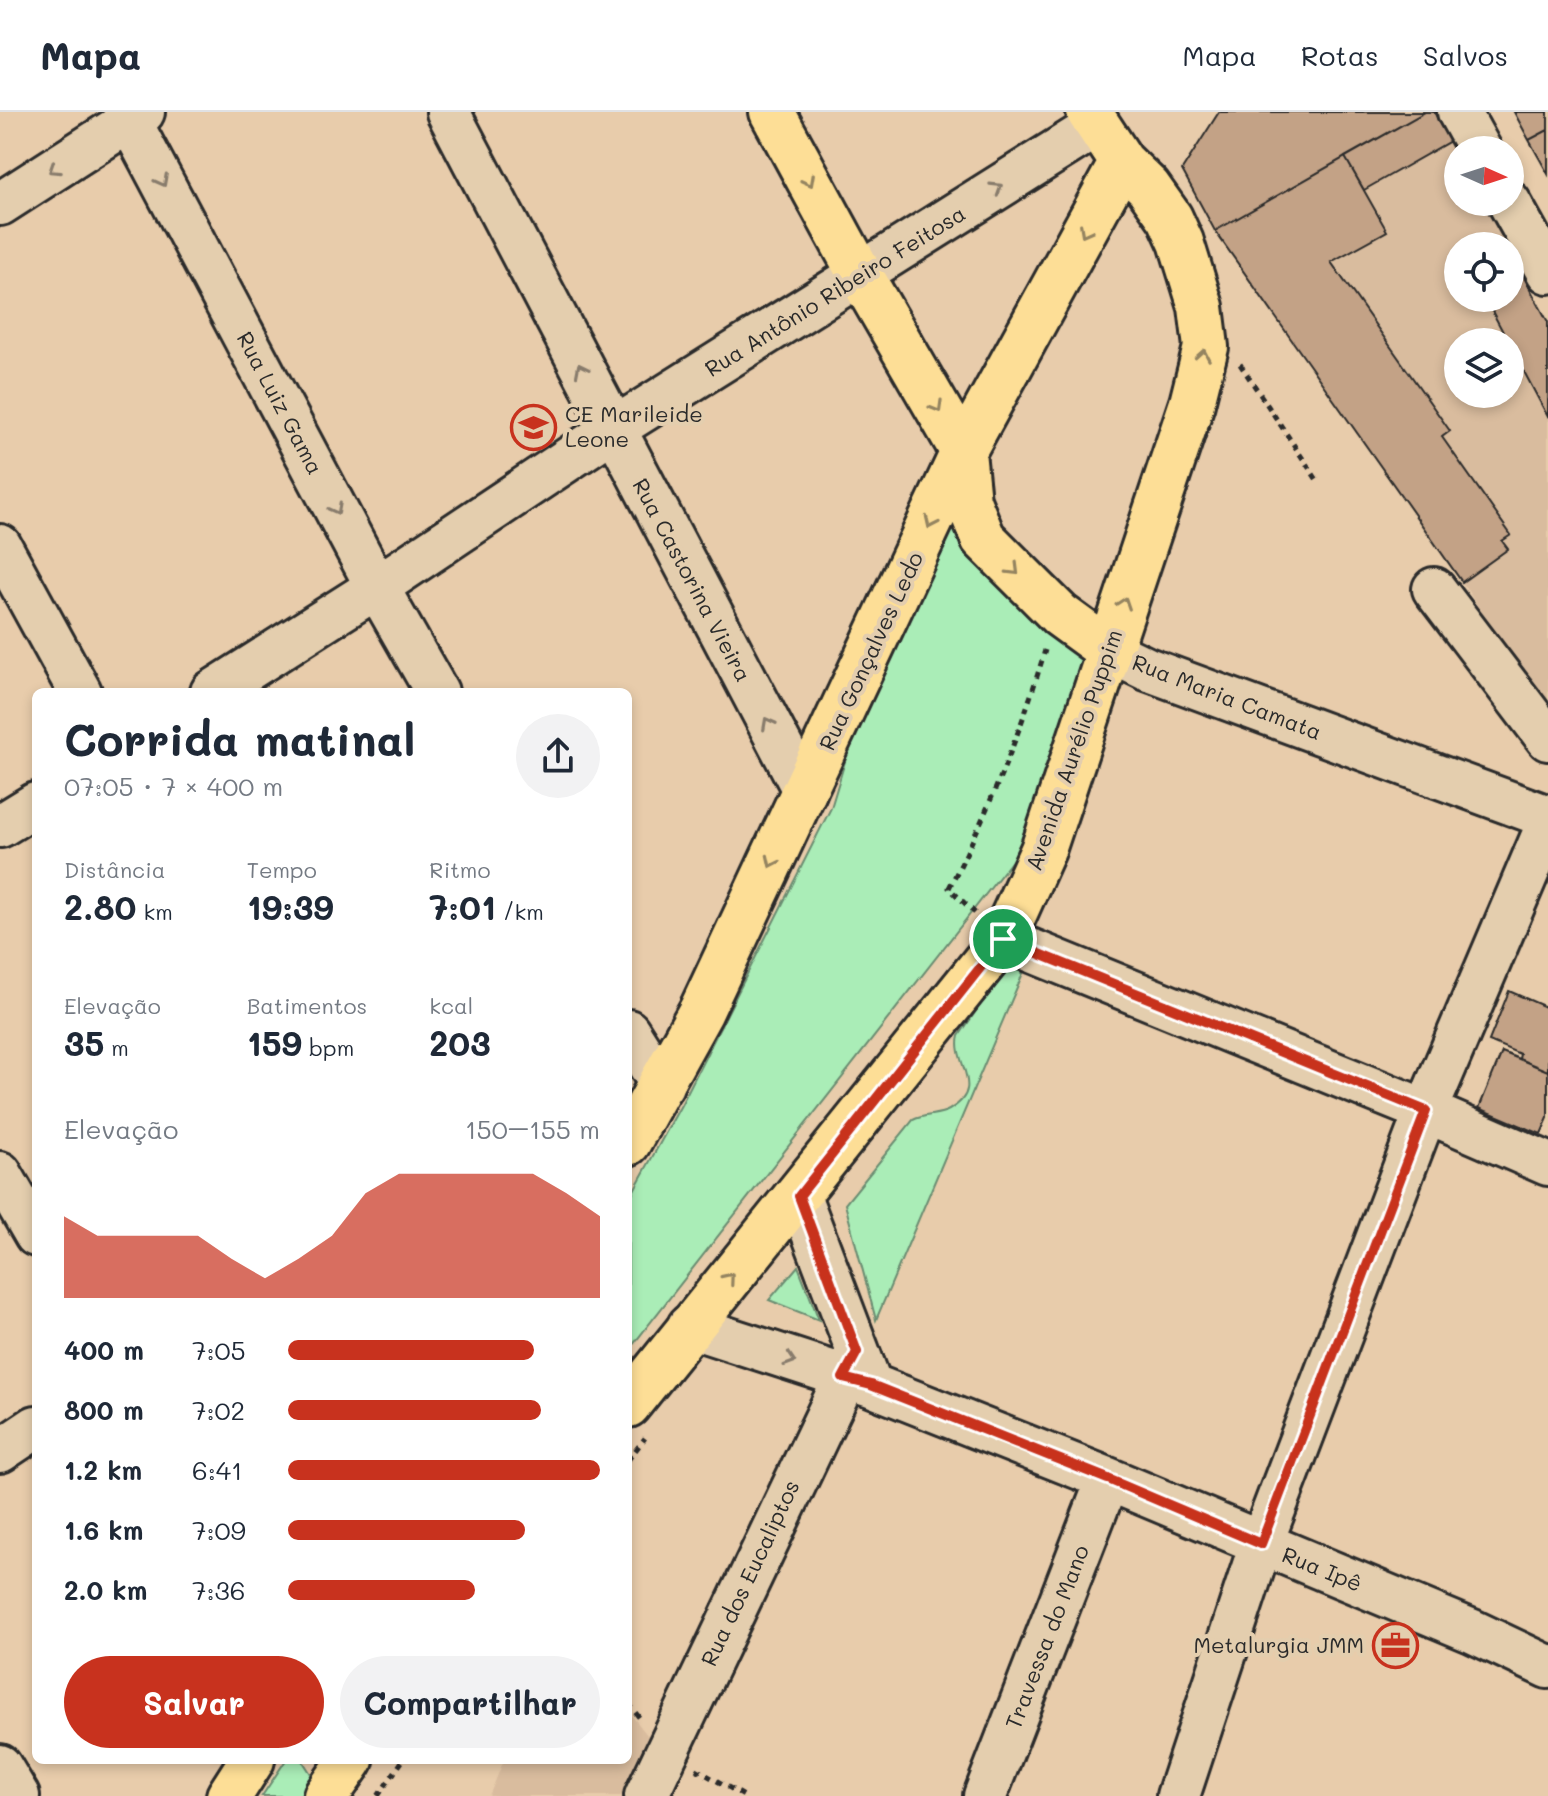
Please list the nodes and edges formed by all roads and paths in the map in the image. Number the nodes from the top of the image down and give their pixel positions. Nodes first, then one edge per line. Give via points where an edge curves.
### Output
1 (448, 112) edge
2 (772, 112) edge
3 (1459, 112) edge
4 (133, 115) edge
5 (1092, 119) edge
6 (1472, 136) edge
7 (1122, 162) junction
8 (0, 204) edge
9 (1517, 216) edge
10 (1548, 272) edge
11 (860, 274) junction
12 (1235, 357) dead end
13 (612, 430) junction
14 (963, 452) junction
15 (1317, 480) dead end
16 (0, 546) edge
17 (377, 587) junction
18 (1434, 589) dead end
19 (1060, 615) junction
20 (1108, 650) junction
21 (78, 688) edge
22 (218, 688) edge
23 (435, 688) edge
24 (1548, 739) edge
25 (805, 792) junction
26 (32, 806) edge
27 (1548, 817) edge
28 (1548, 824) edge
29 (0, 826) edge
30 (949, 888) dead end
31 (1003, 939) junction
32 (632, 1040) edge
33 (662, 1085) junction
34 (1426, 1111) junction
35 (632, 1136) edge
36 (1548, 1164) edge
37 (0, 1173) edge
38 (799, 1196) junction
39 (32, 1228) edge
40 (689, 1326) junction
41 (857, 1372) junction
42 (632, 1400) edge
43 (32, 1430) edge
44 (0, 1451) edge
45 (1108, 1479) junction
46 (1261, 1544) junction
47 (1548, 1667) edge
48 (249, 1764) edge
49 (400, 1764) edge
50 (0, 1766) edge
51 (18, 1796) edge
52 (229, 1796) edge
53 (378, 1796) edge
54 (646, 1796) edge
55 (985, 1796) edge
56 (1178, 1796) edge

13 -> 1 street, Rua Castorina Vieira
2 -> 11 main road, Rua Maria Camata
3 - 6 street
4 -> 8 street
4 -> 17 street, Rua Luiz Gama
5 - 7 main road, Avenida Aurélio Puppim
11 -> 5 street, Rua Antônio Ribeiro Feitosa
7 -> 14 main road, Rua Gonçalves Ledo
20 -> 7 main road, Avenida Aurélio Puppim via 1206,347 1201,307 1181,242 1148,187
9 - 10 street
11 - 13 street, Rua Antônio Ribeiro Feitosa
11 -> 14 main road, Rua Maria Camata
12 - 15 path
13 - 17 street, Rua Antônio Ribeiro Feitosa
25 -> 13 street, Rua Castorina Vieira
14 -> 19 main road, Rua Maria Camata via 968,501 983,538
14 -> 25 main road, Rua Gonçalves Ledo
16 - 21 street
17 - 22 street, Rua Antônio Ribeiro Feitosa
17 - 23 street, Rua Luiz Gama
18 - 24 street
19 - 20 main road, Rua Maria Camata
19 - 30 path via 1023,725
20 - 27 street, Rua Maria Camata
20 - 31 main road, Avenida Aurélio Puppim via 1043,850
25 -> 33 main road, Rua Gonçalves Ledo
26 - 29 street
28 - 34 street
31 - 34 street
31 - 38 main road, Avenida Aurélio Puppim
32 - 33 street
33 - 35 main road, Rua Gonçalves Ledo
34 - 36 street
34 - 46 street
37 - 39 street
40 -> 38 main road, Avenida Aurélio Puppim
38 - 41 street
40 -> 41 street, Rua Ipê
40 - 42 main road, Avenida Aurélio Puppim
41 - 45 street, Rua Ipê
41 - 54 street, Rua dos Eucaliptos
43 - 44 street
45 - 46 street, Rua Ipê
45 - 55 street, Travessa do Mano
46 - 47 street, Rua Ipê
46 - 56 street
48 - 52 main road
49 - 53 path
50 - 51 street

